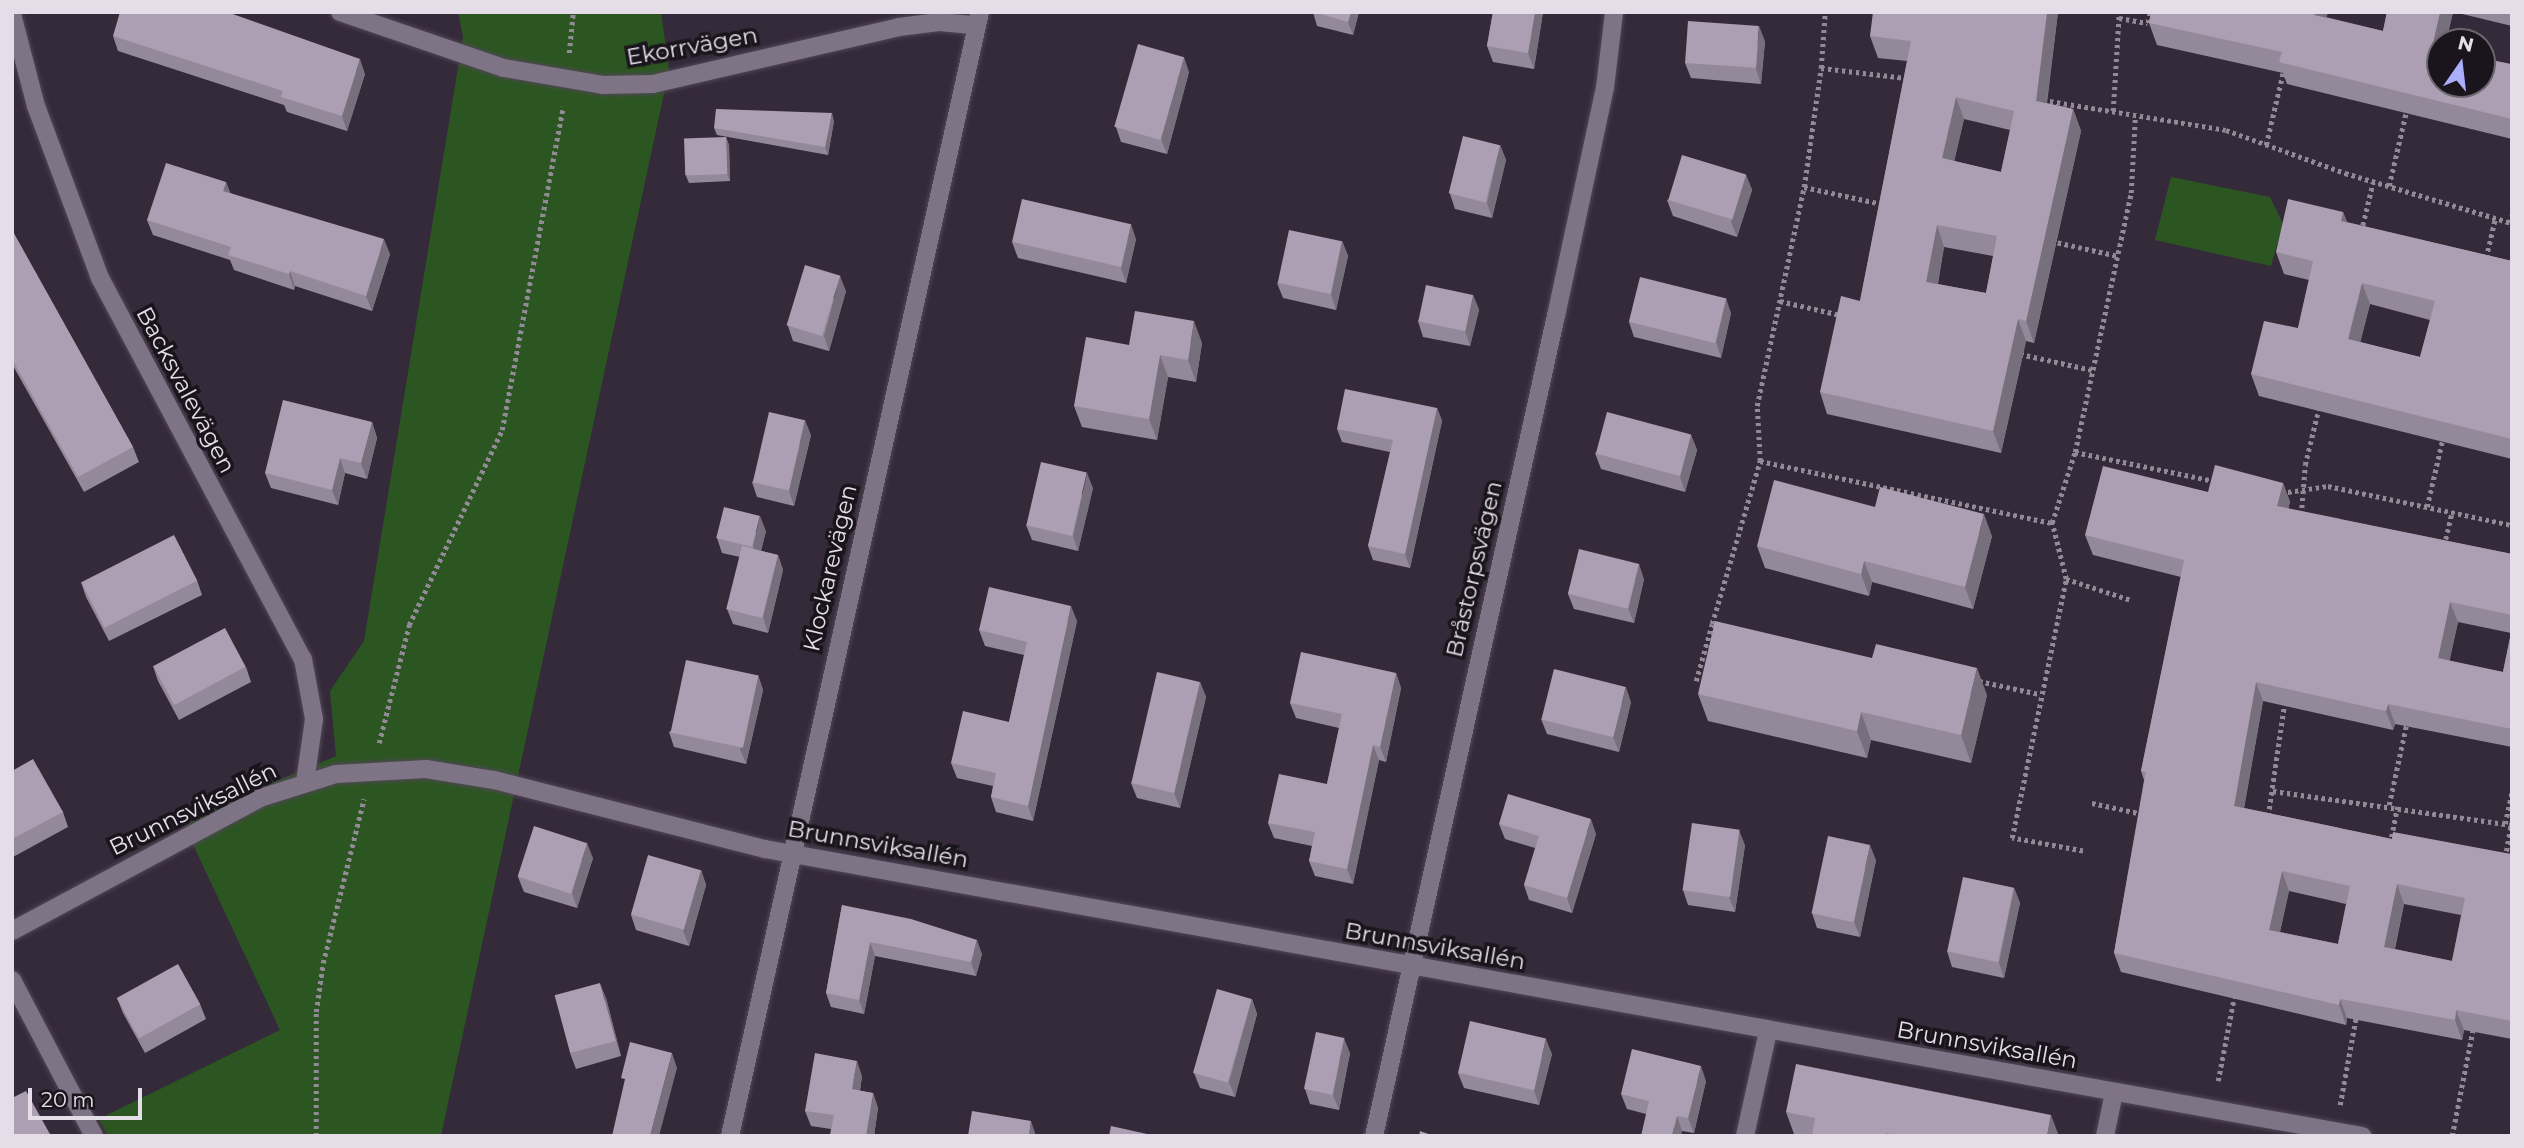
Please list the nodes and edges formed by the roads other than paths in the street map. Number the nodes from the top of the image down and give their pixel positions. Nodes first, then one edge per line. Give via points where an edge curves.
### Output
1 (340, 12) edge
2 (1614, 12) edge
3 (12, 14) edge
4 (978, 19) edge
5 (305, 782) junction
6 (793, 854) junction
7 (12, 930) edge
8 (1411, 967) junction
9 (12, 980) edge
10 (1768, 1031) junction
11 (2114, 1093) junction
12 (94, 1136) edge
13 (730, 1136) edge
14 (1374, 1136) edge
15 (1745, 1136) edge
16 (2105, 1136) edge
17 (2362, 1136) edge

1 - 4 street, Ekorrvägen via 492,65 567,82 653,84 899,27
2 - 8 street, Bråstorpsvägen via 1605,88
3 - 5 street, Backsvalevägen via 36,106 100,278 303,659 314,719
4 - 6 street, Klockarevägen
5 - 6 street, Brunnsviksallén via 372,769 426,769 494,780
5 - 7 street, Brunnsviksallén via 239,808
6 - 8 street, Brunnsviksallén
6 - 13 street, Klockarevägen
8 - 10 street, Brunnsviksallén
8 - 14 street, Bråstorpsvägen
9 - 12 street
10 - 11 street, Brunnsviksallén
10 - 15 street
11 - 16 street
11 - 17 street, Brunnsviksallén

